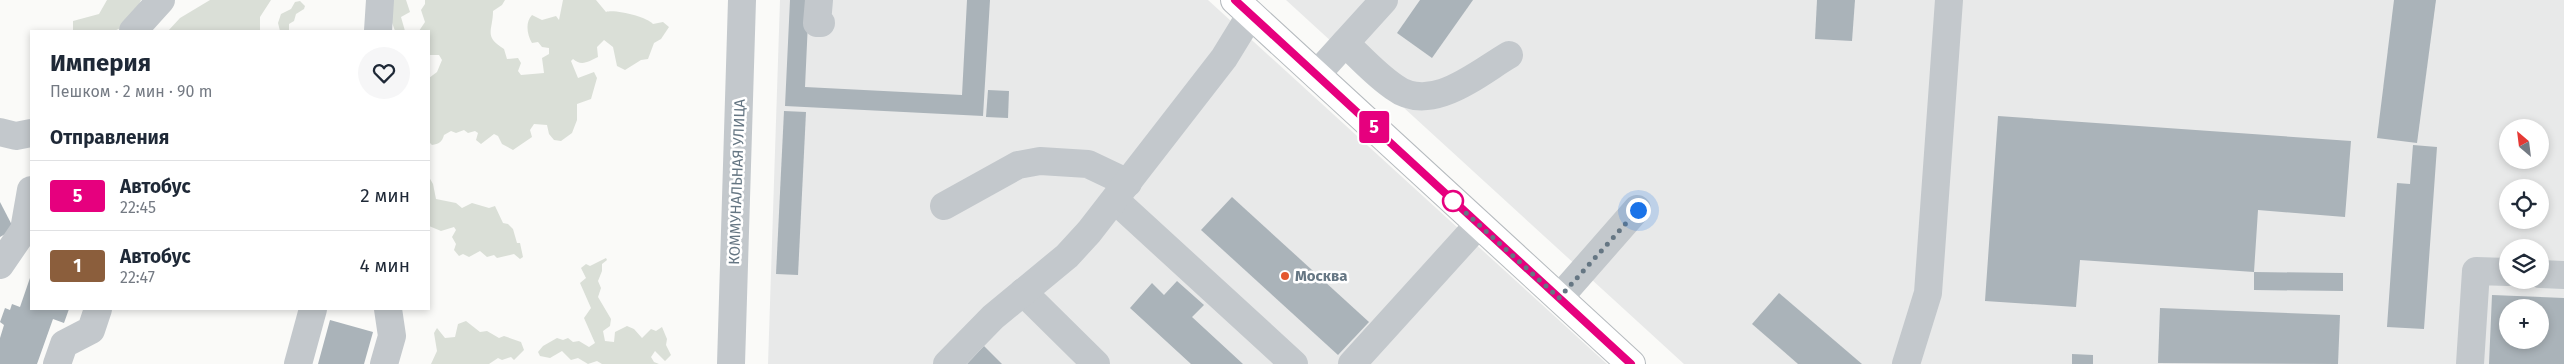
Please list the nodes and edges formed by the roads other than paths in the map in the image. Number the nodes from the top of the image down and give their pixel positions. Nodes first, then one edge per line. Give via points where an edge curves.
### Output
1 (161, 0) edge
2 (380, 0) edge
3 (742, 0) edge
4 (1384, 0) edge
5 (1949, 0) edge
6 (1243, 7) edge
7 (134, 30) edge
8 (378, 30) edge
9 (1345, 43) junction
10 (1510, 55) dead end
11 (1316, 75) junction
12 (0, 132) edge
13 (30, 132) edge
14 (1121, 192) junction
15 (30, 196) edge
16 (944, 206) dead end
17 (1638, 210) dead end
18 (1479, 224) junction
19 (0, 265) edge
20 (2499, 272) edge
21 (2549, 274) edge
22 (2564, 275) edge
23 (1023, 292) junction
24 (1559, 298) junction
25 (98, 310) edge
26 (312, 310) edge
27 (388, 310) edge
28 (57, 364) edge
29 (298, 364) edge
30 (384, 364) edge
31 (731, 364) edge
32 (947, 364) edge
33 (1096, 364) edge
34 (1294, 364) edge
35 (1352, 364) edge
36 (1631, 364) edge
37 (1906, 364) edge
38 (2470, 364) edge

1 - 7 street
2 - 8 street
3 - 31 street, КОММУНАЛЬНАЯ УЛИЦА
4 - 9 street
5 - 37 street via 1928,293
6 - 11 main road
6 - 14 street via 1224,58
9 - 10 street via 1395,88 1410,96 1426,97 1447,92
9 - 11 street
11 - 18 main road
12 - 13 street via 16,136
14 - 16 street via 1088,164 1040,160 1018,165
14 - 23 street via 1067,256
14 - 34 street
15 - 19 street via 24,230
17 - 24 street
18 - 24 main road
18 - 35 street via 1404,295
20 - 38 street via 2476,271
21 - 22 street
23 - 32 street
23 - 33 street
24 - 36 main road
25 - 28 street via 91,330 64,344
26 - 29 street
27 - 30 street via 392,336

